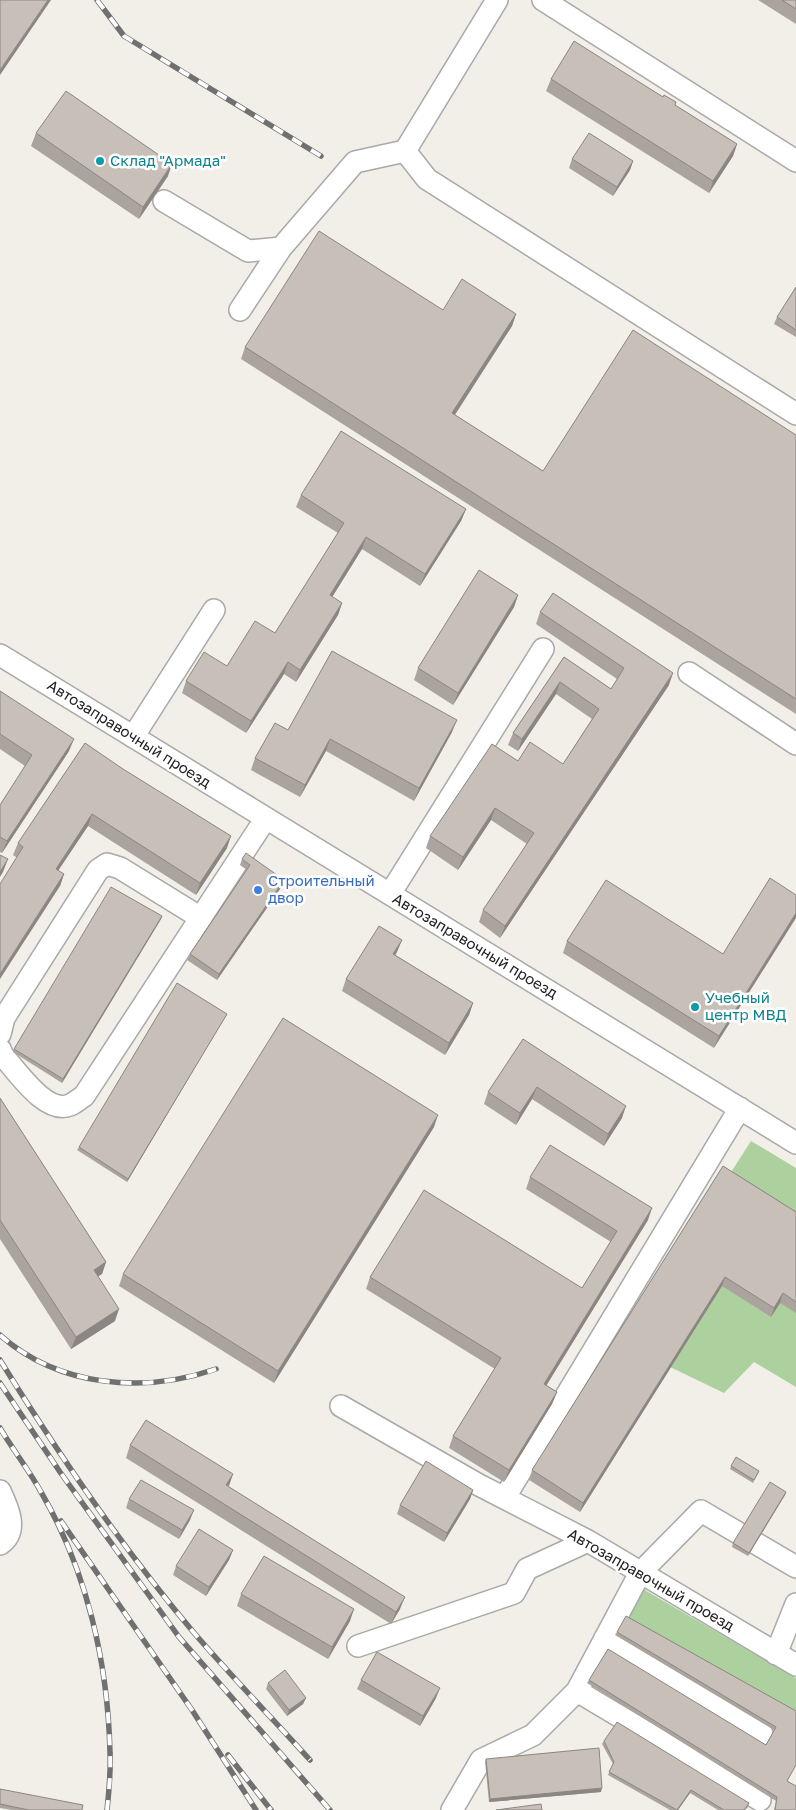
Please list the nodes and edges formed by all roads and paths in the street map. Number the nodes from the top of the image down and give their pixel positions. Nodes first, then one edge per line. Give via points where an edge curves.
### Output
1 (497, 0) edge
2 (544, 0) edge
3 (405, 151) junction
4 (796, 161) edge
5 (164, 201) dead end
6 (281, 248) junction
7 (240, 310) dead end
8 (796, 414) edge
9 (214, 610) dead end
10 (543, 649) dead end
11 (0, 655) edge
12 (689, 673) dead end
13 (133, 737) junction
14 (796, 744) edge
15 (266, 818) junction
16 (390, 894) junction
17 (201, 918) junction
18 (0, 1034) edge
19 (0, 1049) edge
20 (740, 1108) junction
21 (796, 1143) edge
22 (341, 1406) dead end
23 (0, 1492) edge
24 (505, 1498) junction
25 (588, 1541) junction
26 (0, 1544) edge
27 (796, 1567) edge
28 (640, 1573) junction
29 (796, 1604) edge
30 (605, 1638) junction
31 (358, 1646) dead end
32 (776, 1654) junction
33 (796, 1665) edge
34 (577, 1691) junction
35 (762, 1734) dead end
36 (760, 1800) dead end
37 (452, 1810) edge

1 - 3 street
2 - 4 street
3 - 6 street via 355,162
3 - 8 street via 427,179
5 - 6 street via 248,251
6 - 7 street
9 - 13 street
10 - 16 street
11 - 13 street, Автозаправочный проезд
12 - 14 street
13 - 15 street, Автозаправочный проезд
15 - 16 street, Автозаправочный проезд
15 - 17 street
16 - 20 street, Автозаправочный проезд
17 - 18 street via 120,868 107,864 98,870 14,1002 4,1018
17 - 19 street via 84,1096 69,1106 55,1106 40,1098
20 - 21 street, Автозаправочный проезд
20 - 24 street
22 - 24 street, Автозаправочный проезд
23 - 26 street via 8,1509 11,1527 6,1540
24 - 25 street, Автозаправочный проезд
25 - 28 street, Автозаправочный проезд
25 - 31 street via 527,1569 514,1593
27 - 28 street via 701,1511
28 - 30 street
28 - 32 street, Автозаправочный проезд
29 - 32 street
30 - 34 street
30 - 35 street
32 - 33 street, Автозаправочный проезд
34 - 36 street
34 - 37 street via 533,1735 481,1760

